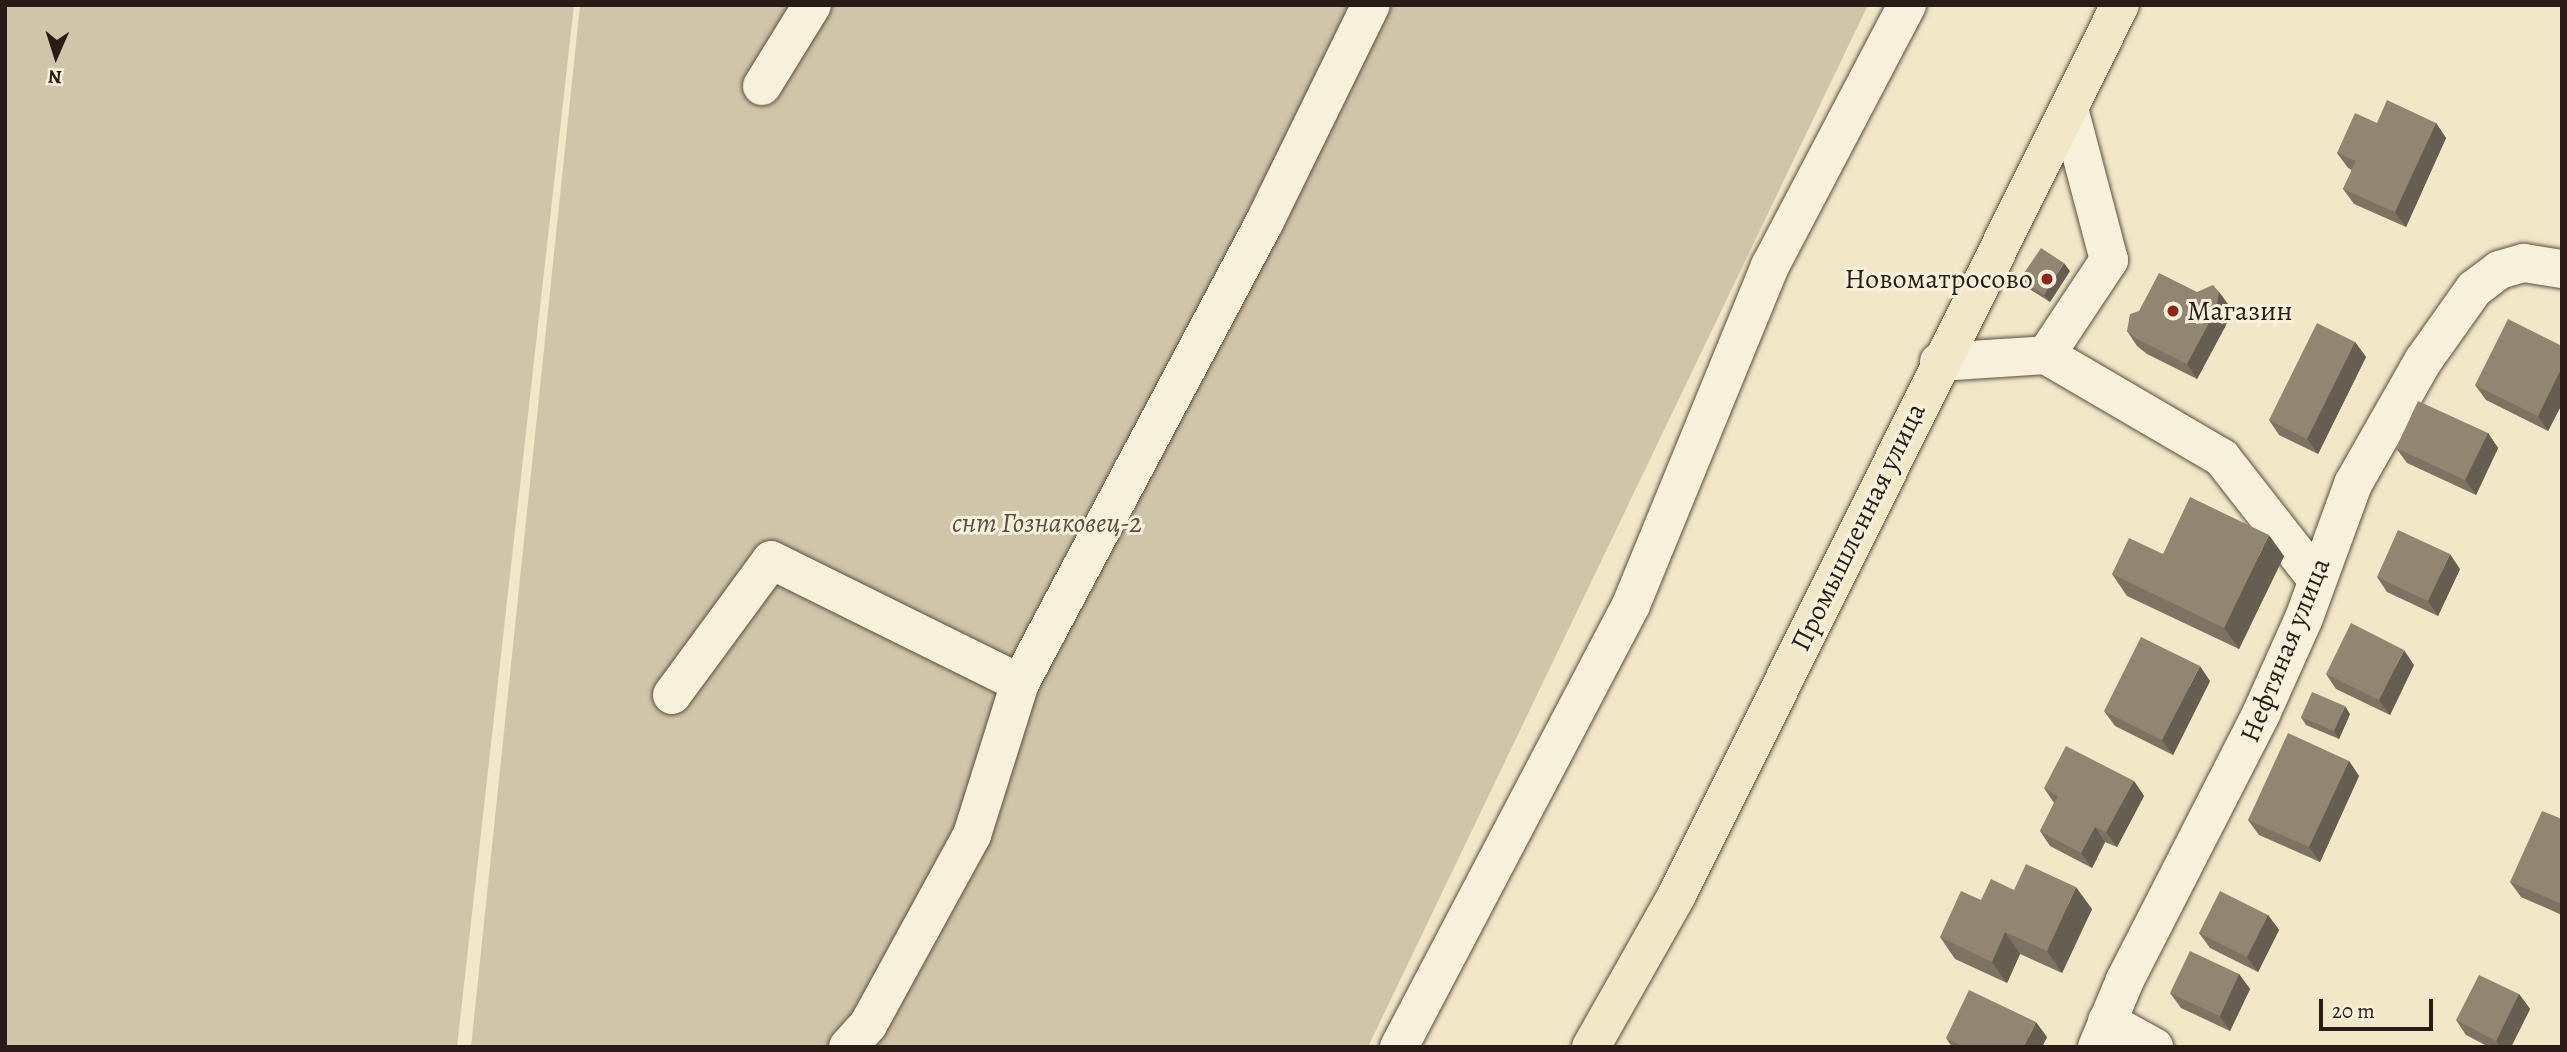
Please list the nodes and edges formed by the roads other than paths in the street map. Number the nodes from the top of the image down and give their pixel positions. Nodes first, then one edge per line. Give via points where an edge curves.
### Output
1 (812, 5) edge
2 (1371, 5) edge
3 (1907, 5) edge
4 (2120, 5) edge
5 (762, 86) dead end
6 (2069, 109) junction
7 (2562, 269) edge
8 (2046, 355) junction
9 (1939, 362) junction
10 (2315, 577) junction
11 (1020, 683) junction
12 (673, 695) dead end
13 (2102, 1034) edge
14 (848, 1047) edge
15 (1399, 1047) edge
16 (1591, 1047) edge
17 (2154, 1047) edge

1 - 5 street
2 - 11 street via 1264,223
3 - 15 street via 1770,266 1631,605
4 - 6 main road, Промышленная улица
6 - 8 street via 2109,260
6 - 9 main road, Промышленная улица
7 - 10 street, Нефтяная улица via 2524,263 2498,270 2474,289 2423,361 2353,484
8 - 9 street
8 - 10 street via 2222,458
9 - 16 main road, Промышленная улица via 1676,895
10 - 13 street, Нефтяная улица via 2304,618 2261,714
11 - 12 street via 771,560
11 - 14 street via 972,835 868,1025
13 - 17 street

